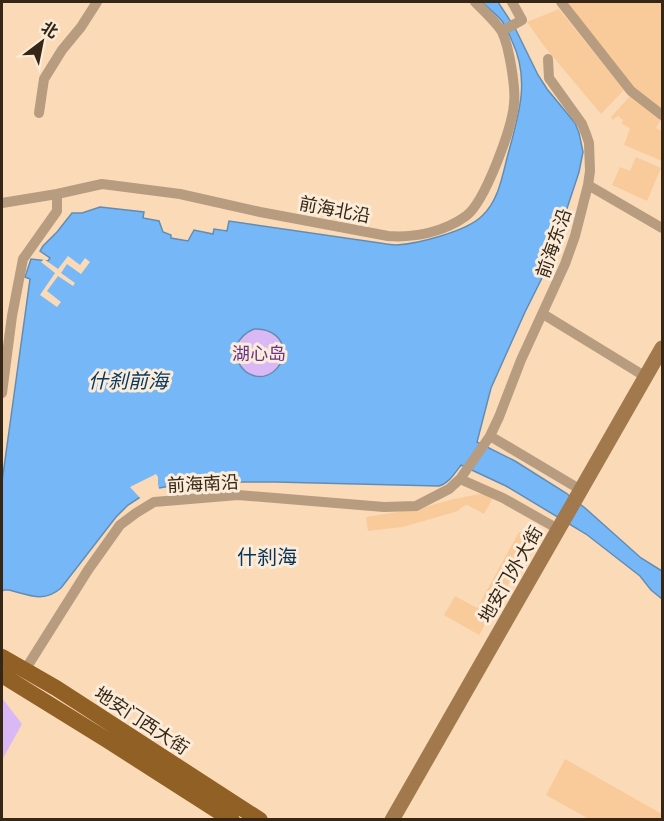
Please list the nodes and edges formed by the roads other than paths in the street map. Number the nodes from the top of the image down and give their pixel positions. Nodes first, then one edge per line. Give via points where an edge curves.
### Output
1 (97, 2) edge
2 (475, 2) edge
3 (512, 2) edge
4 (561, 2) edge
5 (503, 31) junction
6 (548, 59) dead end
7 (39, 113) dead end
8 (663, 115) edge
9 (588, 185) junction
10 (57, 194) junction
11 (2, 203) edge
12 (663, 228) edge
13 (543, 314) junction
14 (663, 348) edge
15 (646, 376) junction
16 (2, 393) edge
17 (490, 436) junction
18 (460, 479) junction
19 (581, 490) junction
20 (558, 529) junction
21 (2, 657) edge
22 (25, 670) junction
23 (2, 675) edge
24 (232, 819) edge
25 (260, 819) edge
26 (392, 819) edge

1 - 7 street via 44,79
2 - 5 street
3 - 5 street via 520,20
4 - 8 street via 631,91
5 - 10 street, 前海北沿 via 511,63 511,122 475,208 450,225 418,235 388,236 152,190 102,184
6 - 9 street, 前海东沿 via 549,78 582,124 589,143
9 - 12 street
9 - 13 street, 前海东沿 via 565,264
10 - 11 street, 前海北沿
10 - 16 street via 57,211 23,259
13 - 15 street
13 - 17 street, 前海东沿
14 - 15 main road, 地安门外大街
15 - 19 main road, 地安门外大街
17 - 18 street, 前海东沿
17 - 19 street
18 - 20 street
18 - 22 street, 前海南沿 via 416,506 237,495 154,502 120,525
19 - 20 main road, 地安门外大街
20 - 26 main road, 地安门外大街
21 - 22 main road, 地安门西大街
22 - 25 main road, 地安门西大街
23 - 24 main road, 地安门西大街

